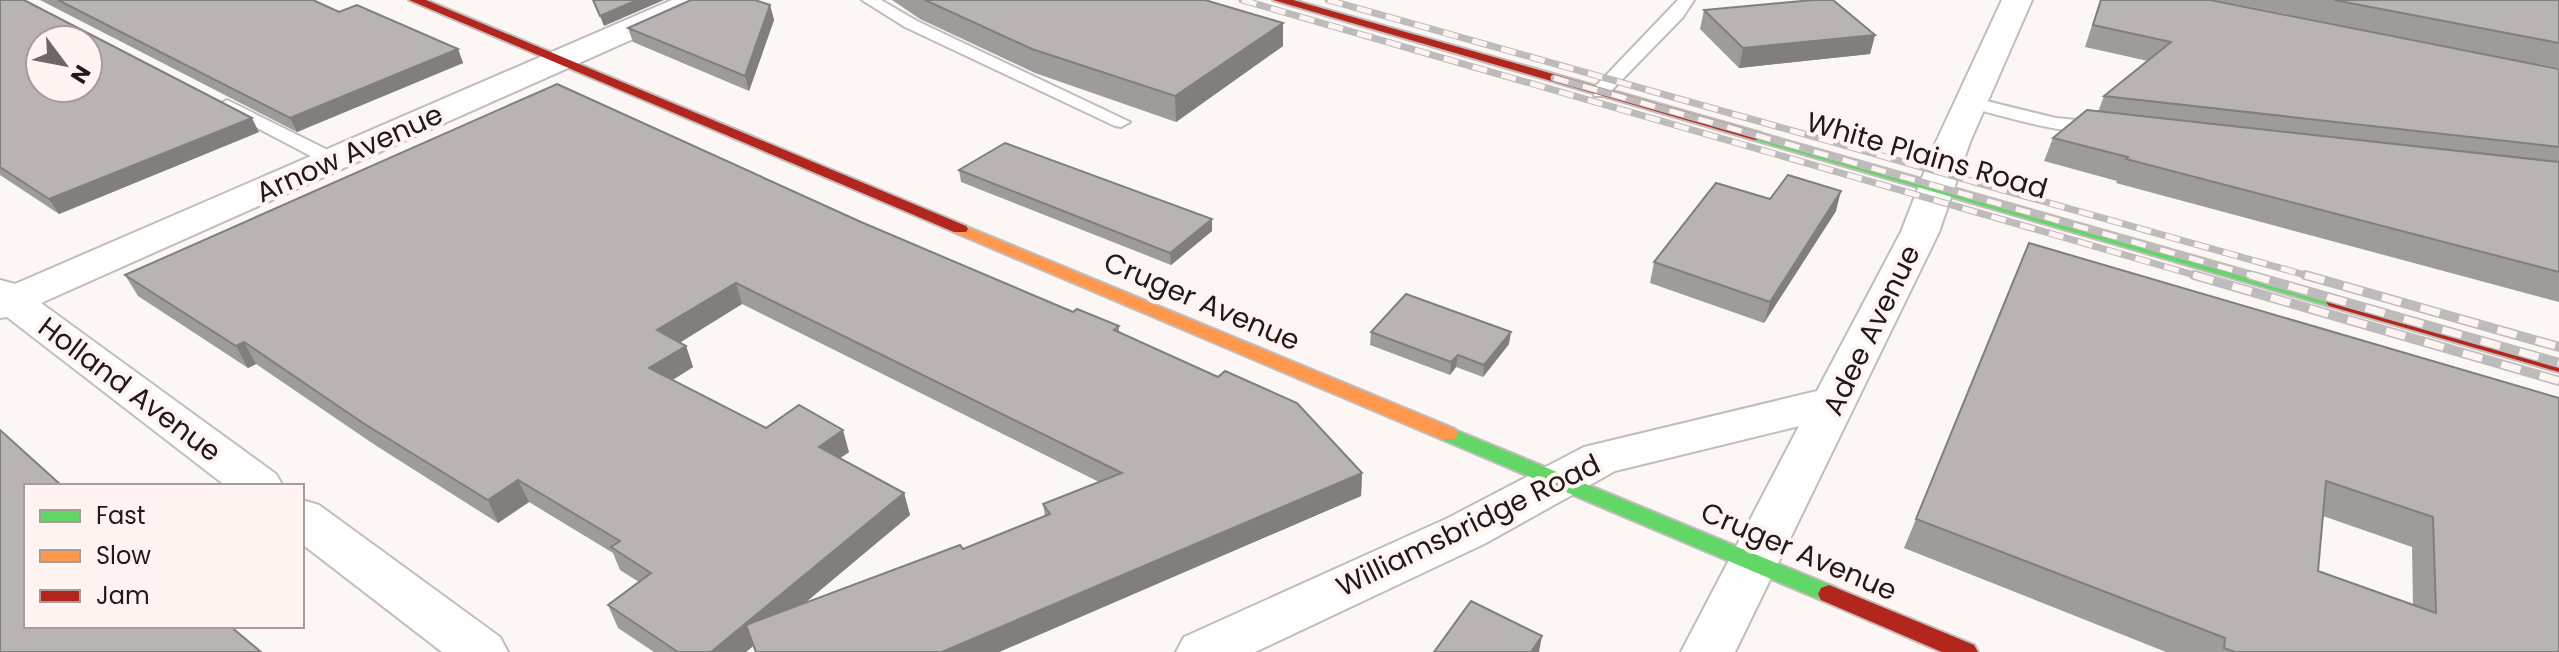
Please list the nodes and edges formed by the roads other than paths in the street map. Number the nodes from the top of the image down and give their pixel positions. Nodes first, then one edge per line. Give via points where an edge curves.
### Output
1 (415, 0) edge
2 (697, 0) edge
3 (870, 0) edge
4 (1279, 0) edge
5 (1686, 0) edge
6 (2017, 0) edge
7 (559, 60) junction
8 (1600, 92) junction
9 (207, 95) edge
10 (1970, 102) junction
11 (1121, 122) dead end
12 (2119, 130) edge
13 (333, 160) junction
14 (1936, 187) junction
15 (4, 300) edge
16 (2559, 366) edge
17 (1835, 402) junction
18 (1558, 481) junction
19 (256, 484) edge
20 (304, 519) edge
21 (1755, 563) junction
22 (481, 652) edge
23 (1203, 652) edge
24 (1708, 652) edge
25 (1966, 652) edge

1 - 7 street, Cruger Avenue
2 - 7 street, Arnow Avenue
3 - 11 lane
4 - 8 street, White Plains Road
5 - 8 lane
6 - 10 street, Adee Avenue
7 - 13 street, Arnow Avenue
7 - 18 street, Cruger Avenue
8 - 14 street, White Plains Road
9 - 13 lane
10 - 12 lane via 2056,123
10 - 14 street, Adee Avenue
13 - 15 street, Arnow Avenue
14 - 16 street, White Plains Road
14 - 17 street, Adee Avenue via 1920,232
15 - 19 street, Holland Avenue
17 - 18 street, Williamsbridge Road via 1601,458
17 - 21 street, Adee Avenue
18 - 21 street, Cruger Avenue
18 - 23 street, Williamsbridge Road via 1480,525
20 - 22 street
21 - 24 street, Adee Avenue
21 - 25 street, Cruger Avenue

